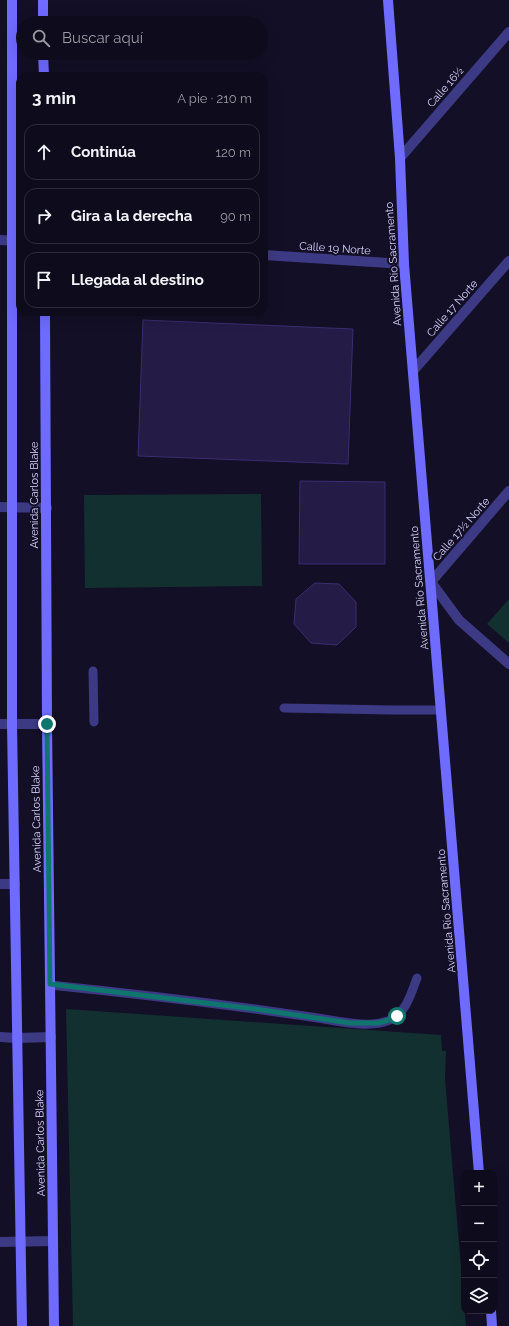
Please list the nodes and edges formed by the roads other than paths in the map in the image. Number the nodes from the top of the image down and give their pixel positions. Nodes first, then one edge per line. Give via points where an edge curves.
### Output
1 (12, 0) edge
2 (43, 0) edge
3 (388, 0) edge
4 (43, 16) edge
5 (509, 32) edge
6 (43, 60) edge
7 (44, 72) edge
8 (400, 158) junction
9 (0, 240) edge
10 (15, 240) edge
11 (268, 256) edge
12 (509, 261) edge
13 (404, 264) junction
14 (46, 316) edge
15 (413, 371) junction
16 (509, 491) edge
17 (0, 507) edge
18 (12, 508) junction
19 (47, 508) junction
20 (431, 582) junction
21 (509, 664) edge
22 (93, 671) dead end
23 (284, 708) dead end
24 (441, 710) junction
25 (94, 722) dead end
26 (0, 724) edge
27 (12, 724) junction
28 (47, 724) junction
29 (0, 884) edge
30 (15, 884) junction
31 (417, 978) dead end
32 (50, 984) junction
33 (0, 1037) edge
34 (51, 1037) junction
35 (17, 1038) junction
36 (479, 1170) edge
37 (53, 1241) junction
38 (0, 1242) edge
39 (21, 1242) junction
40 (491, 1314) edge
41 (22, 1326) edge
42 (54, 1326) edge
43 (492, 1326) edge

1 - 10 street, Avenida Carlos Blake
2 - 4 street
3 - 8 street, Avenida Río Sacramento
5 - 8 street, Calle 16½
6 - 7 street
8 - 13 street, Avenida Río Sacramento
9 - 10 street
10 - 18 street, Avenida Carlos Blake
11 - 13 street, Calle 19 Norte
12 - 15 street, Calle 17 Norte
13 - 15 street, Avenida Río Sacramento
14 - 19 street, Avenida Carlos Blake
15 - 20 street, Avenida Río Sacramento
16 - 20 street, Calle 17½ Norte
17 - 18 street
18 - 19 street
18 - 27 street, Avenida Carlos Blake
19 - 28 street, Avenida Carlos Blake
20 - 21 street via 459,620
20 - 24 street, Avenida Río Sacramento
22 - 25 lane
23 - 24 lane
24 - 36 street, Avenida Río Sacramento
26 - 27 street
27 - 28 street
27 - 30 street, Avenida Carlos Blake
28 - 32 street, Avenida Carlos Blake
29 - 30 street
30 - 35 street, Avenida Carlos Blake
31 - 32 lane via 404,1008 397,1016 378,1023 350,1023
32 - 34 street, Avenida Carlos Blake
33 - 35 street
34 - 35 street
34 - 37 street, Avenida Carlos Blake
35 - 39 street, Avenida Carlos Blake
37 - 39 street
37 - 42 street, Avenida Carlos Blake
38 - 39 street
39 - 41 street, Avenida Carlos Blake
40 - 43 street

